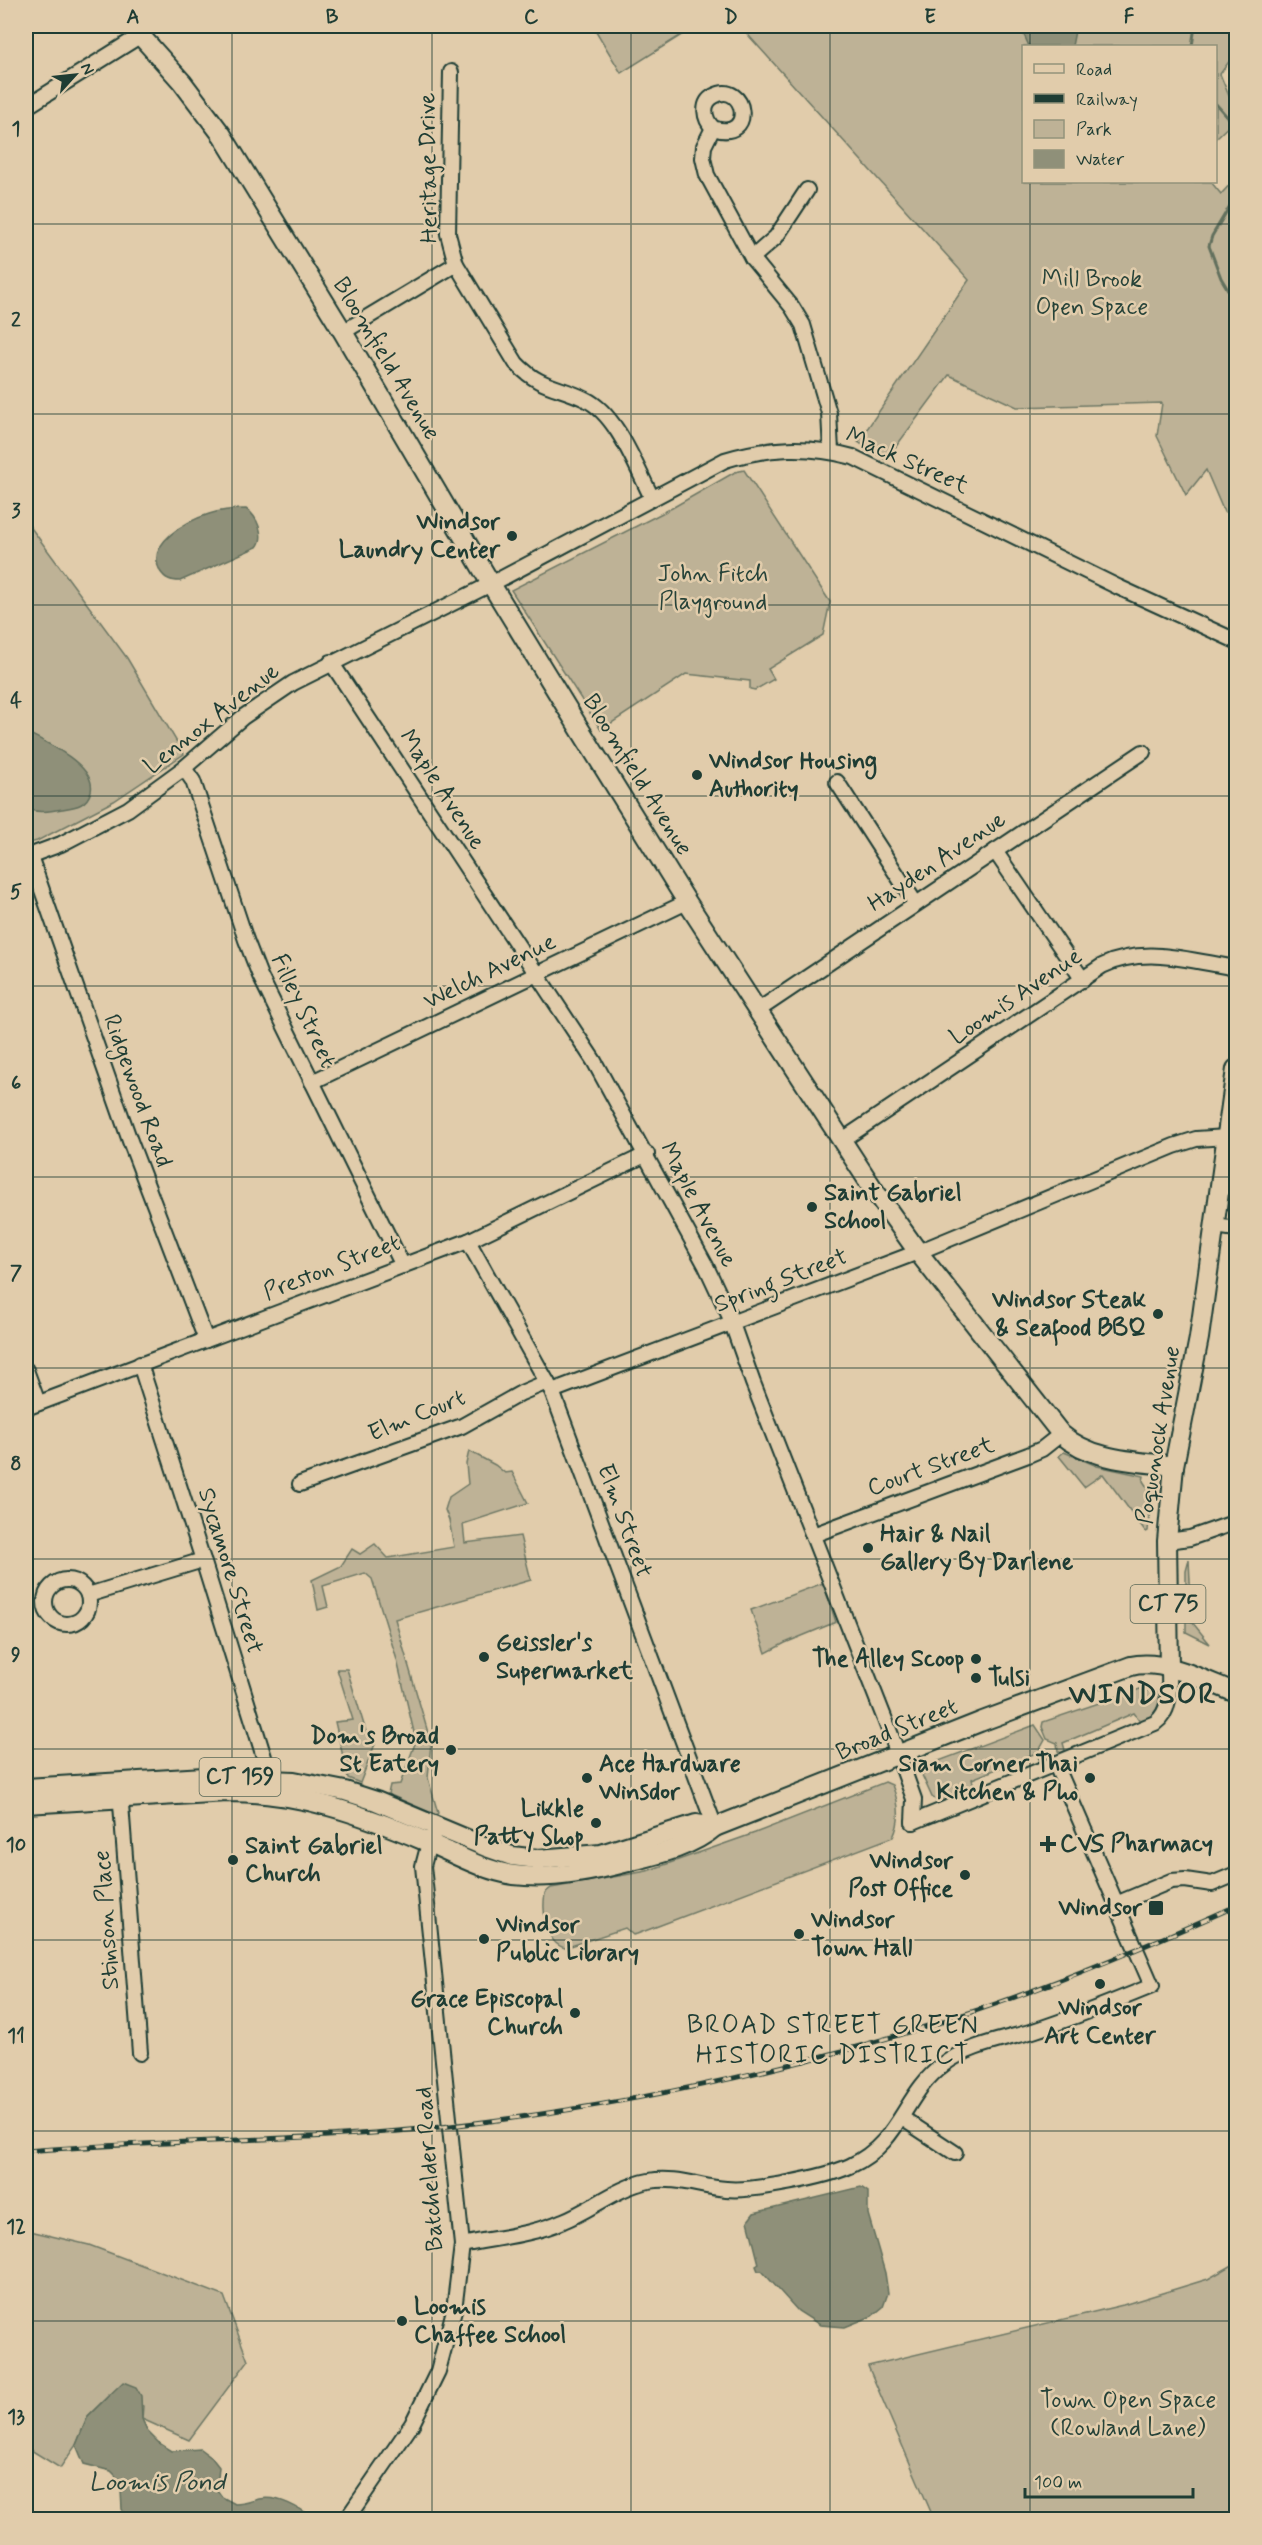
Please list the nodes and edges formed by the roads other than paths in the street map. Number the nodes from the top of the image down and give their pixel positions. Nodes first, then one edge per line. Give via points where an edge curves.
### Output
1 (137, 30) edge
2 (451, 72) dead end
3 (26, 107) edge
4 (713, 128) dead end
5 (807, 190) dead end
6 (752, 258) junction
7 (456, 264) junction
8 (343, 332) junction
9 (831, 451) junction
10 (652, 498) junction
11 (491, 584) junction
12 (1236, 641) edge
13 (331, 662) junction
14 (1143, 752) dead end
15 (184, 768) junction
16 (837, 782) dead end
17 (995, 851) junction
18 (28, 857) edge
19 (687, 902) junction
20 (916, 904) junction
21 (1236, 968) edge
22 (537, 975) junction
23 (1083, 980) junction
24 (757, 1011) junction
25 (1236, 1069) edge
26 (312, 1082) junction
27 (1227, 1137) junction
28 (841, 1141) junction
29 (646, 1154) junction
30 (1215, 1226) junction
31 (1236, 1229) edge
32 (468, 1241) junction
33 (918, 1252) junction
34 (403, 1266) junction
35 (732, 1324) junction
36 (206, 1340) junction
37 (140, 1364) junction
38 (26, 1370) edge
39 (550, 1386) junction
40 (32, 1405) edge
41 (1061, 1434) junction
42 (1174, 1466) junction
43 (300, 1484) dead end
44 (1236, 1522) edge
45 (813, 1535) junction
46 (1167, 1541) junction
47 (203, 1560) junction
48 (88, 1595) dead end
49 (1169, 1668) junction
50 (1236, 1693) edge
51 (898, 1755) junction
52 (1056, 1765) junction
53 (267, 1786) junction
54 (26, 1788) edge
55 (120, 1790) junction
56 (26, 1804) edge
57 (439, 1827) junction
58 (715, 1827) junction
59 (429, 1843) junction
60 (538, 1867) junction
61 (1236, 1874) edge
62 (1116, 1904) junction
63 (140, 2053) dead end
64 (902, 2118) junction
65 (955, 2153) dead end
66 (462, 2245) junction
67 (346, 2520) edge

1 - 3 street
1 - 8 main road, Bloomfield Avenue via 222,135
2 - 7 street, Heritage Drive via 448,234
4 - 6 street via 704,146 706,175
5 - 6 street via 776,237
6 - 9 street via 803,325 829,413
7 - 8 street, Heritage Drive
7 - 10 street, Heritage Drive via 516,363 540,383 587,400 602,410 614,425
8 - 11 main road, Bloomfield Avenue
9 - 10 street, Mack Street via 780,447 750,452 725,460
9 - 12 street, Mack Street via 875,466
10 - 11 street, Mack Street
11 - 13 street, Lennox Avenue
11 - 19 main road, Bloomfield Avenue
13 - 15 street, Lennox Avenue via 267,699
13 - 22 street, Maple Avenue
14 - 17 street, Hayden Avenue
15 - 18 street, Lennox Avenue via 110,820
15 - 26 street, Filley Street via 193,781 260,976
16 - 20 street
17 - 20 street, Hayden Avenue
17 - 23 street
18 - 36 street, Ridgewood Road
19 - 22 street, Welch Avenue
19 - 24 main road, Bloomfield Avenue
20 - 24 street, Hayden Avenue
21 - 23 street, Loomis Avenue via 1148,954 1116,959
22 - 26 street, Welch Avenue
22 - 29 street, Maple Avenue via 594,1061
23 - 28 street, Loomis Avenue
24 - 28 main road, Bloomfield Avenue
25 - 27 main road, Poquonock Avenue / CT 75
26 - 34 street, Filley Street
27 - 30 main road, Poquonock Avenue / CT 75
27 - 33 street, Spring Street via 1196,1139 1174,1146
28 - 33 main road, Bloomfield Avenue
29 - 32 street, Preston Street
29 - 35 street, Maple Avenue
30 - 31 street
30 - 42 main road, Poquonock Avenue / CT 75 via 1199,1338
32 - 34 street, Preston Street
32 - 39 street, Elm Street
33 - 35 street, Spring Street
33 - 41 main road, Bloomfield Avenue
34 - 36 street, Preston Street
35 - 39 street, Spring Street
35 - 45 street, Maple Avenue
36 - 37 street, Preston Street
37 - 40 street, Preston Street
37 - 47 street, Sycamore Street
38 - 40 street
39 - 43 street, Elm Court via 521,1393 462,1426
39 - 58 street, Elm Street
41 - 42 main road, Bloomfield Avenue via 1099,1454
41 - 45 street, Court Street via 1029,1455
42 - 46 main road, Poquonock Avenue / CT 75
44 - 46 street via 1190,1538
45 - 51 street, Maple Avenue
46 - 49 main road, Poquonock Avenue / CT 75
47 - 48 street
47 - 53 street, Sycamore Street via 264,1757
49 - 50 main road, CT 159
49 - 51 main road, Broad Street / CT 159 via 1146,1663 1131,1666
49 - 52 street via 1168,1702 1160,1720
51 - 52 street, Maple Avenue via 915,1803 913,1822
51 - 58 main road, Broad Street / CT 159
52 - 62 street
53 - 55 main road, Broad Street / CT 159 via 227,1792
53 - 57 main road, Broad Street / CT 159 via 315,1784 345,1791
53 - 59 main road, Broad Street / CT 159
54 - 55 main road, Broad Street / CT 159
55 - 56 main road, Broad Street / CT 159
55 - 63 street, Stinson Place
57 - 59 street, Batchelder Road
57 - 60 main road, Broad Street / CT 159
58 - 60 main road, Broad Street / CT 159 via 696,1824 589,1864
59 - 60 main road, Broad Street / CT 159 via 513,1875
59 - 66 street, Batchelder Road via 423,1866
61 - 62 street via 1212,1884 1171,1881
62 - 64 street via 1152,1986 951,2059 929,2078
64 - 65 street
64 - 66 street via 872,2154 836,2171 745,2190 676,2180 647,2181 622,2189 552,2226
66 - 67 street, Batchelder Road via 450,2330 434,2380 412,2424

